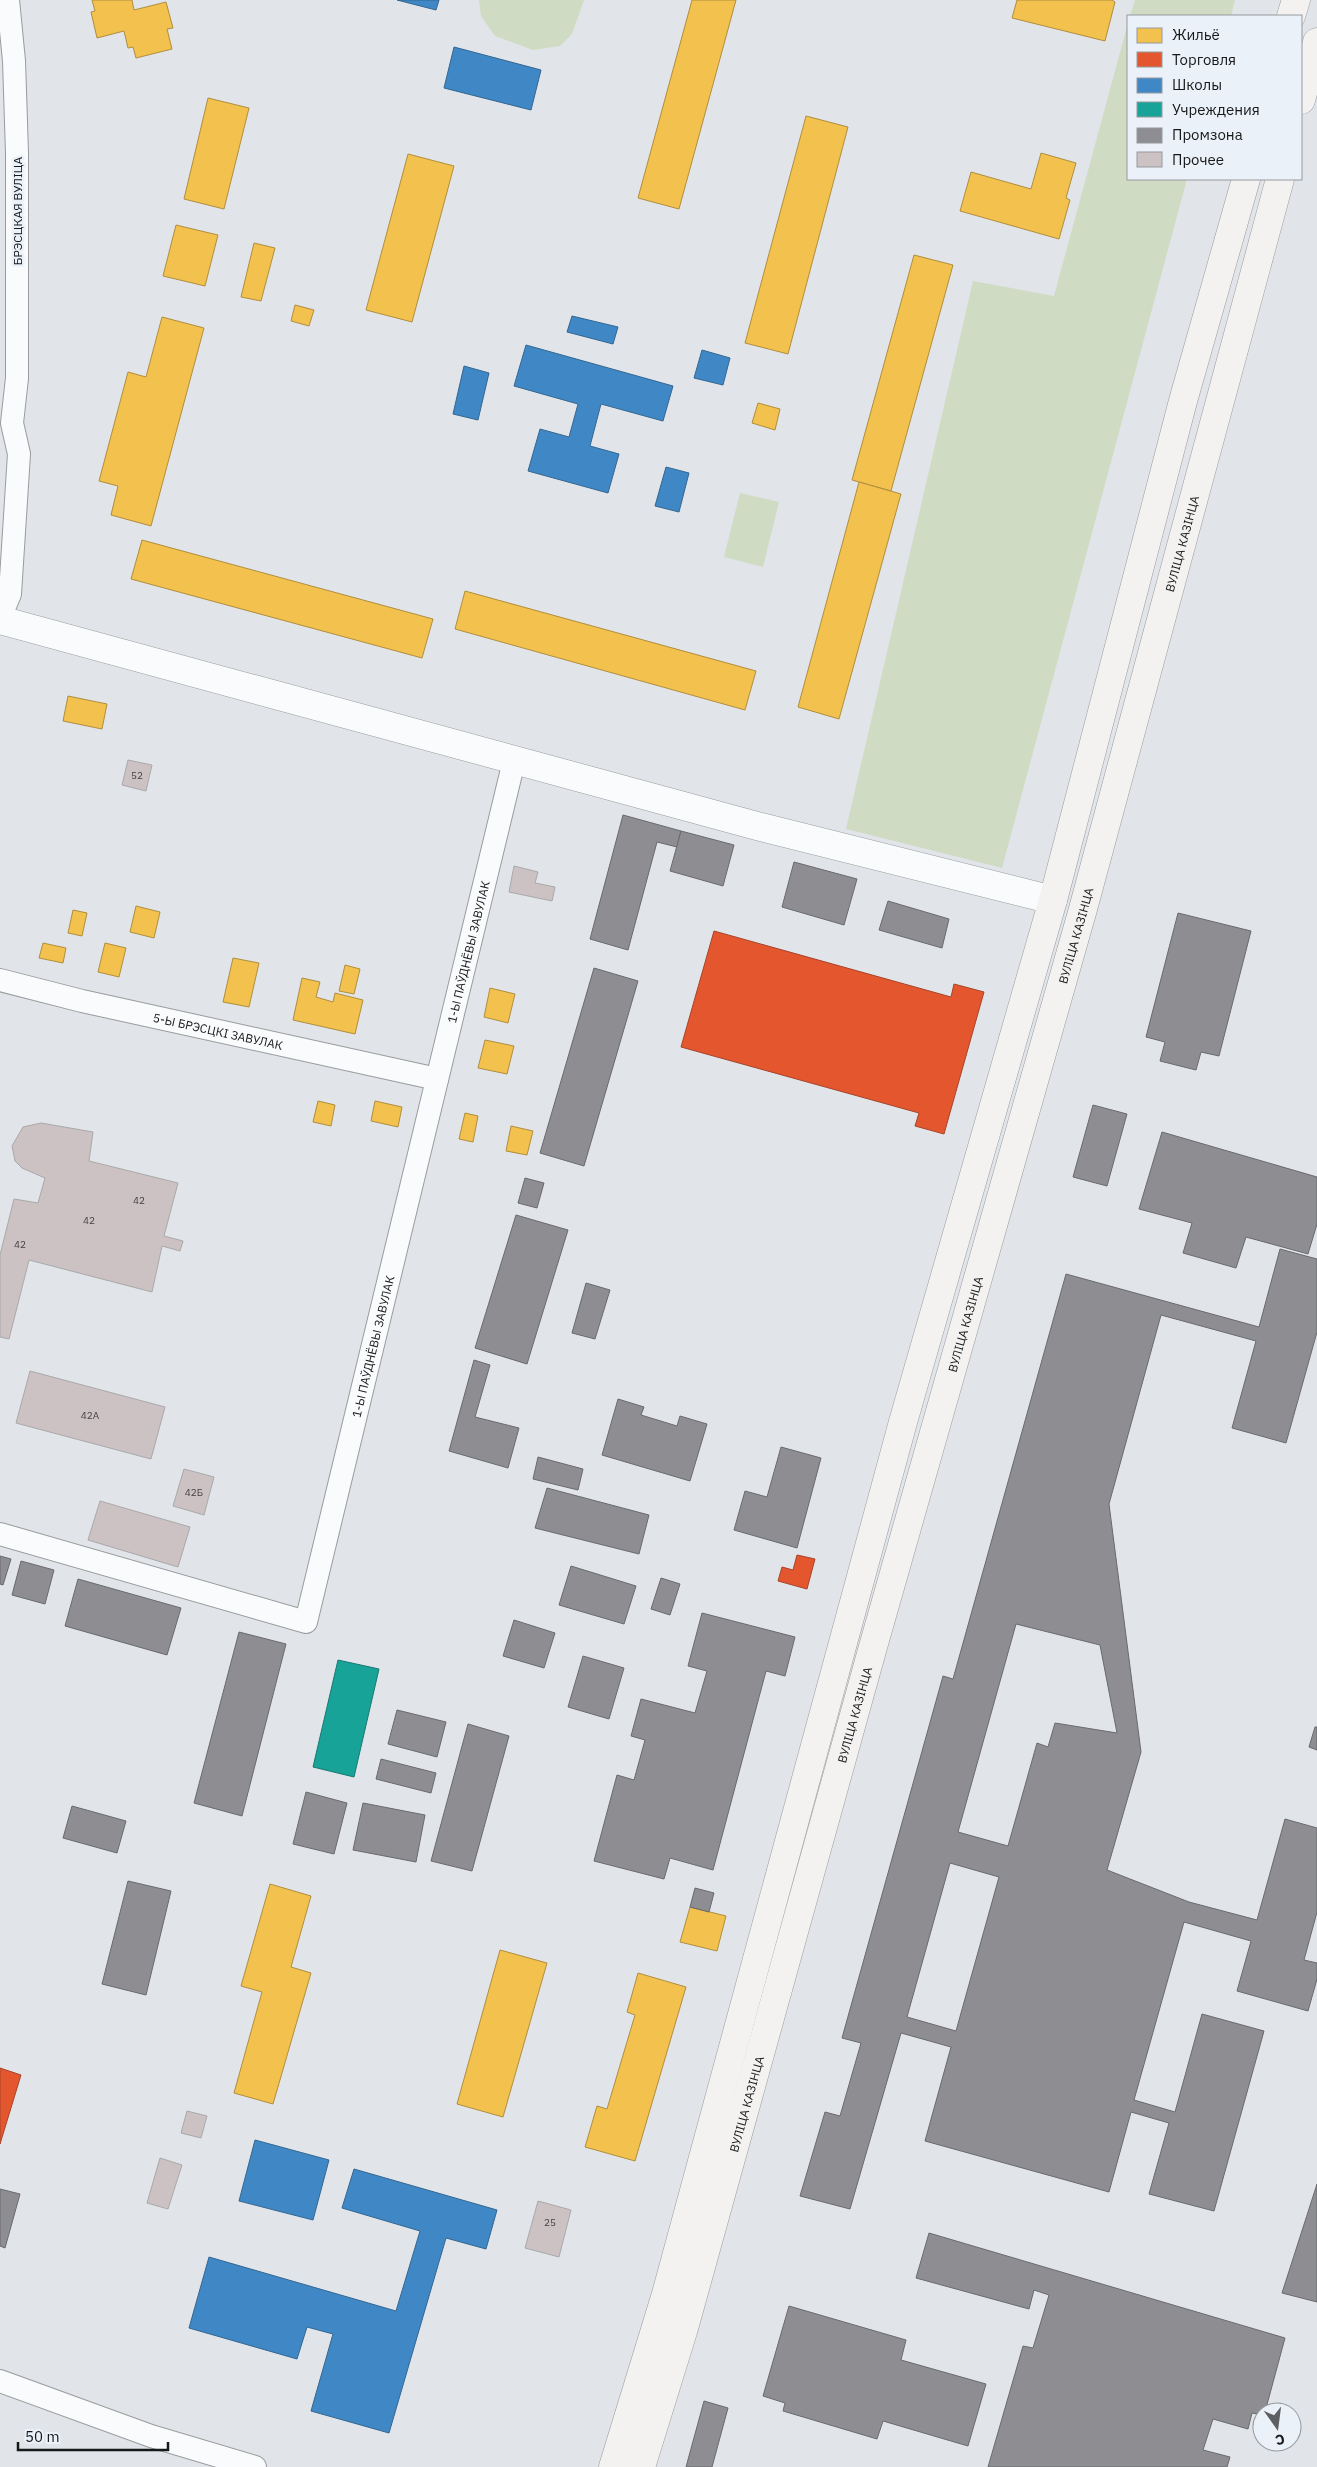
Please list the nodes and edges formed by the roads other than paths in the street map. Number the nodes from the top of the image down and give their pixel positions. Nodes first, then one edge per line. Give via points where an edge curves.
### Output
1 (8, 0) edge
2 (1296, 0) edge
3 (1291, 15) edge
4 (1317, 42) edge
5 (1303, 86) edge
6 (1246, 180) edge
7 (1280, 180) edge
8 (4, 428) edge
9 (1152, 520) junction
10 (1186, 528) junction
11 (0, 619) edge
12 (514, 761) junction
13 (1053, 900) junction
14 (1083, 909) junction
15 (0, 980) edge
16 (437, 1078) junction
17 (962, 1216) junction
18 (992, 1226) junction
19 (0, 1534) edge
20 (762, 1938) junction
21 (789, 1947) junction
22 (722, 2137) junction
23 (705, 2201) junction
24 (0, 2381) edge
25 (256, 2467) edge
26 (613, 2467) edge
27 (641, 2467) edge

1 - 8 street, БРЭСЦКАЯ ВУЛІЦА via 17,153 17,378
2 - 3 main road
4 - 5 main road
6 - 9 main road, ВУЛІЦА КАЗІНЦА
7 - 10 main road, ВУЛІЦА КАЗІНЦА
8 - 11 street, БРЭСЦКАЯ ВУЛІЦА via 19,454 10,594
9 - 10 main road
9 - 13 main road, ВУЛІЦА КАЗІНЦА
10 - 14 main road, ВУЛІЦА КАЗІНЦА
11 - 12 street
12 - 13 street
12 - 16 street, 1-Ы ПАЎДНЁВЫ ЗАВУЛАК
13 - 14 main road
13 - 17 main road, ВУЛІЦА КАЗІНЦА
14 - 18 main road, ВУЛІЦА КАЗІНЦА
15 - 16 street, 5-Ы БРЭСЦКІ ЗАВУЛАК via 82,1001
16 - 19 street, 1-Ы ПАЎДНЁВЫ ЗАВУЛАК via 306,1622
17 - 18 main road via 968,1228 976,1232
17 - 20 main road, ВУЛІЦА КАЗІНЦА
18 - 21 main road, ВУЛІЦА КАЗІНЦА
20 - 21 street
20 - 22 main road, ВУЛІЦА КАЗІНЦА
21 - 22 main road, ВУЛІЦА КАЗІНЦА via 775,2002
22 - 23 main road, ВУЛІЦА КАЗІНЦА
23 - 26 main road, ВУЛІЦА КАЗІНЦА via 666,2294
23 - 27 main road, ВУЛІЦА КАЗІНЦА via 684,2328
24 - 25 street via 151,2436

